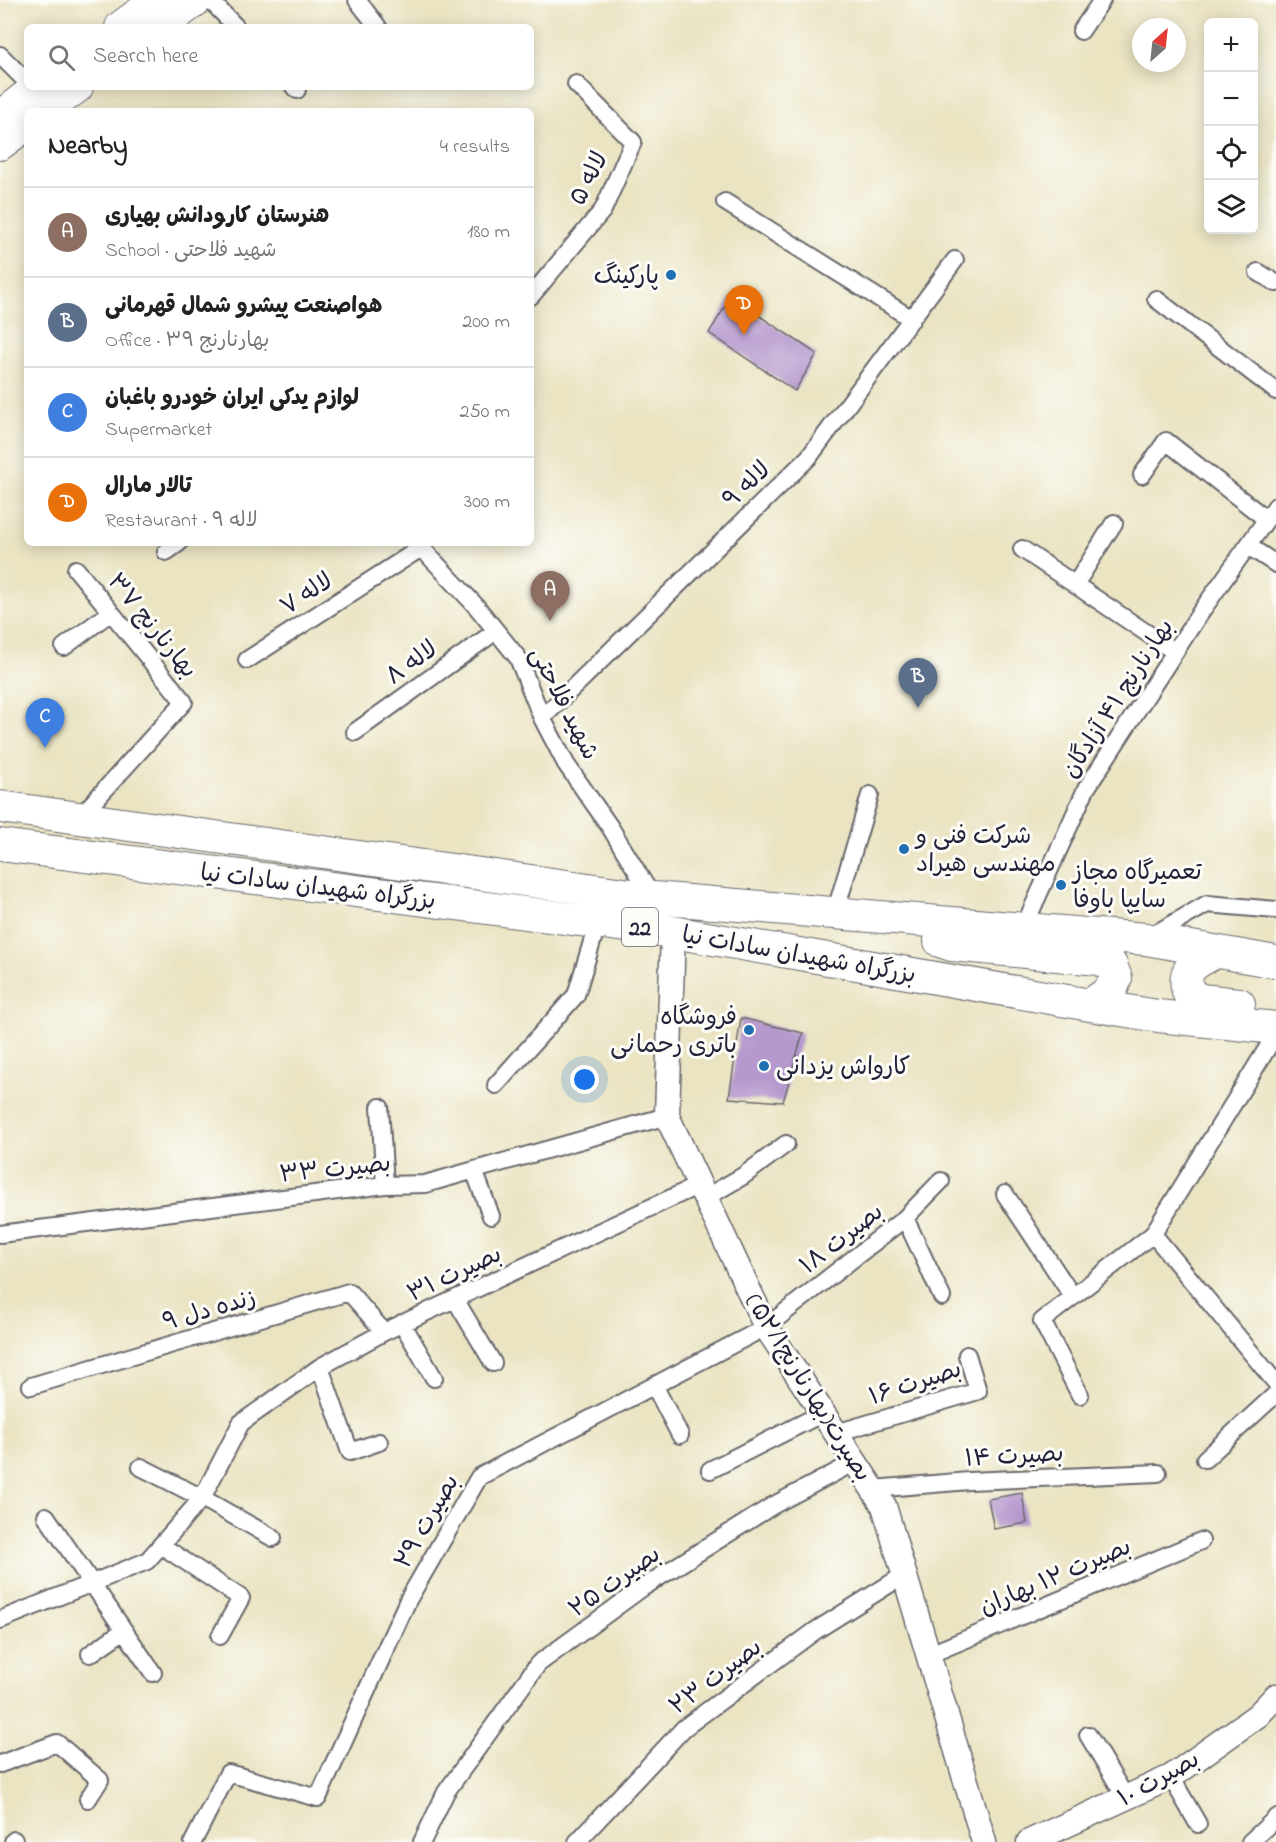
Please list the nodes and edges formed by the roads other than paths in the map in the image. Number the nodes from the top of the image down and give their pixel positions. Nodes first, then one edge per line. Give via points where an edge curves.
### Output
1 (210, 0) edge
2 (357, 0) edge
3 (1102, 0) edge
4 (174, 14) edge
5 (133, 24) edge
6 (233, 24) edge
7 (376, 24) edge
8 (1081, 31) dead end
9 (0, 55) edge
10 (24, 83) edge
11 (576, 84) dead end
12 (68, 90) edge
13 (38, 100) edge
14 (24, 116) edge
15 (0, 117) edge
16 (0, 144) edge
17 (725, 202) dead end
18 (956, 260) dead end
19 (1258, 272) dead end
20 (1276, 283) edge
21 (534, 292) edge
22 (1156, 299) dead end
23 (912, 319) junction
24 (1276, 391) edge
25 (1142, 475) dead end
26 (1271, 512) edge
27 (1114, 524) dead end
28 (419, 546) edge
29 (422, 546) edge
30 (1248, 546) junction
31 (1022, 549) dead end
32 (1276, 564) edge
33 (76, 569) dead end
34 (1075, 585) junction
35 (111, 612) junction
36 (495, 631) junction
37 (64, 647) dead end
38 (1174, 652) junction
39 (247, 660) dead end
40 (542, 718) junction
41 (355, 732) dead end
42 (870, 795) dead end
43 (0, 807) edge
44 (79, 818) junction
45 (0, 845) edge
46 (653, 898) junction
47 (1276, 910) edge
48 (835, 913) junction
49 (598, 922) junction
50 (1023, 929) junction
51 (673, 932) junction
52 (1146, 939) junction
53 (1216, 952) junction
54 (1276, 962) edge
55 (1090, 1005) junction
56 (1276, 1008) edge
57 (1276, 1028) edge
58 (1276, 1034) edge
59 (496, 1085) dead end
60 (380, 1107) dead end
61 (667, 1116) junction
62 (786, 1144) dead end
63 (474, 1170) junction
64 (941, 1181) dead end
65 (385, 1185) junction
66 (702, 1192) junction
67 (1005, 1194) dead end
68 (490, 1216) dead end
69 (905, 1218) junction
70 (0, 1234) edge
71 (1153, 1234) junction
72 (942, 1297) dead end
73 (1073, 1297) junction
74 (455, 1299) junction
75 (402, 1323) junction
76 (766, 1327) junction
77 (384, 1332) junction
78 (967, 1355) dead end
79 (493, 1363) dead end
80 (320, 1367) junction
81 (434, 1378) dead end
82 (1276, 1383) edge
83 (654, 1385) junction
84 (32, 1386) dead end
85 (1276, 1394) edge
86 (1080, 1395) dead end
87 (829, 1423) junction
88 (680, 1435) dead end
89 (379, 1442) dead end
90 (1205, 1459) dead end
91 (855, 1462) junction
92 (141, 1467) dead end
93 (710, 1470) dead end
94 (1158, 1473) dead end
95 (873, 1489) junction
96 (202, 1498) junction
97 (46, 1516) dead end
98 (273, 1538) dead end
99 (1201, 1541) dead end
100 (162, 1546) junction
101 (904, 1575) junction
102 (90, 1584) junction
103 (0, 1620) edge
104 (123, 1631) junction
105 (220, 1636) dead end
106 (90, 1654) dead end
107 (928, 1655) junction
108 (153, 1673) dead end
109 (1276, 1696) edge
110 (1088, 1735) dead end
111 (0, 1764) edge
112 (1171, 1778) junction
113 (1126, 1798) junction
114 (88, 1799) dead end
115 (1276, 1818) edge
116 (1198, 1824) dead end
117 (194, 1842) edge
118 (422, 1842) edge
119 (577, 1842) edge
120 (984, 1842) edge
121 (1029, 1842) edge
122 (1250, 1842) edge

1 - 6 street
2 - 7 street
3 - 8 street
4 - 5 highway
9 - 10 street
11 - 21 street, لاله ۵ via 633,142 603,210
12 - 13 highway
13 - 15 highway
14 - 16 highway
17 - 23 street
18 - 23 street, لاله ۹
19 - 20 street
22 - 24 street
23 - 40 street, لاله ۹ via 809,457
25 - 26 street via 1166,441
26 - 30 street, بهارنارنج ۴۱ آزادگان
27 - 34 street
28 - 39 street, لاله ۷
29 - 36 street, شهید فلاحتی
30 - 32 street
30 - 38 street, بهارنارنج ۴۱ آزادگان
31 - 34 street
33 - 35 street, بهارنارنج ۳۷
34 - 38 street
35 - 37 street
35 - 44 street, بهارنارنج ۳۷ via 184,702
36 - 40 street, شهید فلاحتی via 518,658
36 - 41 street, لاله ۸
38 - 50 street, بهارنارنج ۴۱ آزادگان via 1086,789
40 - 46 street, شهید فلاحتی via 566,764
42 - 48 street
43 - 44 highway, بزرگراه شهیدان سادات نیا / 22
44 - 46 highway, بزرگراه شهیدان سادات نیا / 22
45 - 49 highway, بزرگراه شهیدان سادات نیا / 22
46 - 48 highway, بزرگراه شهیدان سادات نیا / 22
47 - 52 street via 1208,904
48 - 50 highway, بزرگراه شهیدان سادات نیا / 22
48 - 55 highway via 952,945 1098,959 1111,965 1116,978 1107,993
49 - 51 highway, بزرگراه شهیدان سادات نیا / 22
49 - 59 street via 576,995
50 - 52 highway, بزرگراه شهیدان سادات نیا / 22
51 - 55 highway, بزرگراه شهیدان سادات نیا / 22
51 - 61 street, بصیرت(بهارنارنج۵۲/۱)
52 - 53 highway, بزرگراه شهیدان سادات نیا / 22
53 - 54 highway, بزرگراه شهیدان سادات نیا / 22
53 - 56 highway via 1188,972 1188,992 1200,1000
55 - 57 highway, بزرگراه شهیدان سادات نیا / 22
58 - 71 street
60 - 65 street
61 - 63 street, بصیرت ۳۳
61 - 66 street, بصیرت(بهارنارنج۵۲/۱)
62 - 66 street, بصیرت ۳۱ via 743,1176
63 - 65 street, بصیرت ۳۳ via 425,1184
63 - 68 street
64 - 69 street, بصیرت ۱۸
65 - 70 street, بصیرت ۳۳
66 - 74 street, بصیرت ۳۱
66 - 76 street, بصیرت(بهارنارنج۵۲/۱)
67 - 73 street
69 - 72 street
69 - 76 street, بصیرت ۱۸
71 - 73 street
71 - 82 street
73 - 86 street via 1042,1321
74 - 75 street, بصیرت ۳۱
74 - 79 street
75 - 77 street, بصیرت ۳۱
75 - 81 street
76 - 83 street, بصیرت ۲۹
76 - 87 street, بصیرت(بهارنارنج۵۲/۱)
77 - 80 street, بصیرت ۳۱
77 - 84 street, زنده دل ۹ via 349,1292
78 - 87 street, بصیرت ۱۶ via 978,1391
80 - 89 street via 350,1452
80 - 96 street, بصیرت ۳۱ via 241,1423
83 - 88 street
83 - 117 street, بصیرت ۲۹ via 479,1477 408,1600 318,1798 228,1773
85 - 90 street
87 - 91 street, بصیرت(بهارنارنج۵۲/۱)
87 - 93 street
91 - 95 street, بصیرت(بهارنارنج۵۲/۱)
91 - 118 street, بصیرت ۲۵ via 772,1506 642,1588 538,1664 446,1792
92 - 96 street
94 - 95 street, بصیرت ۱۴ via 994,1486
95 - 101 street, بصیرت(بهارنارنج۵۲/۱) via 884,1506
96 - 98 street
96 - 100 street
97 - 102 street
99 - 107 street, بصیرت ۱۲ بهاران
100 - 102 street via 147,1561
100 - 105 street via 241,1598
101 - 107 street, بصیرت(بهارنارنج۵۲/۱)
101 - 119 street, بصیرت ۲۳ via 815,1631 684,1728
102 - 103 street
102 - 104 street
104 - 106 street
104 - 108 street
107 - 120 street, بصیرت(بهارنارنج۵۲/۱)
109 - 112 street, بصیرت ۱۰ via 1258,1715
110 - 113 street
111 - 114 street via 57,1743 100,1780
112 - 113 street, بصیرت ۱۰
112 - 116 street
113 - 121 street, بصیرت ۱۰
115 - 122 street

